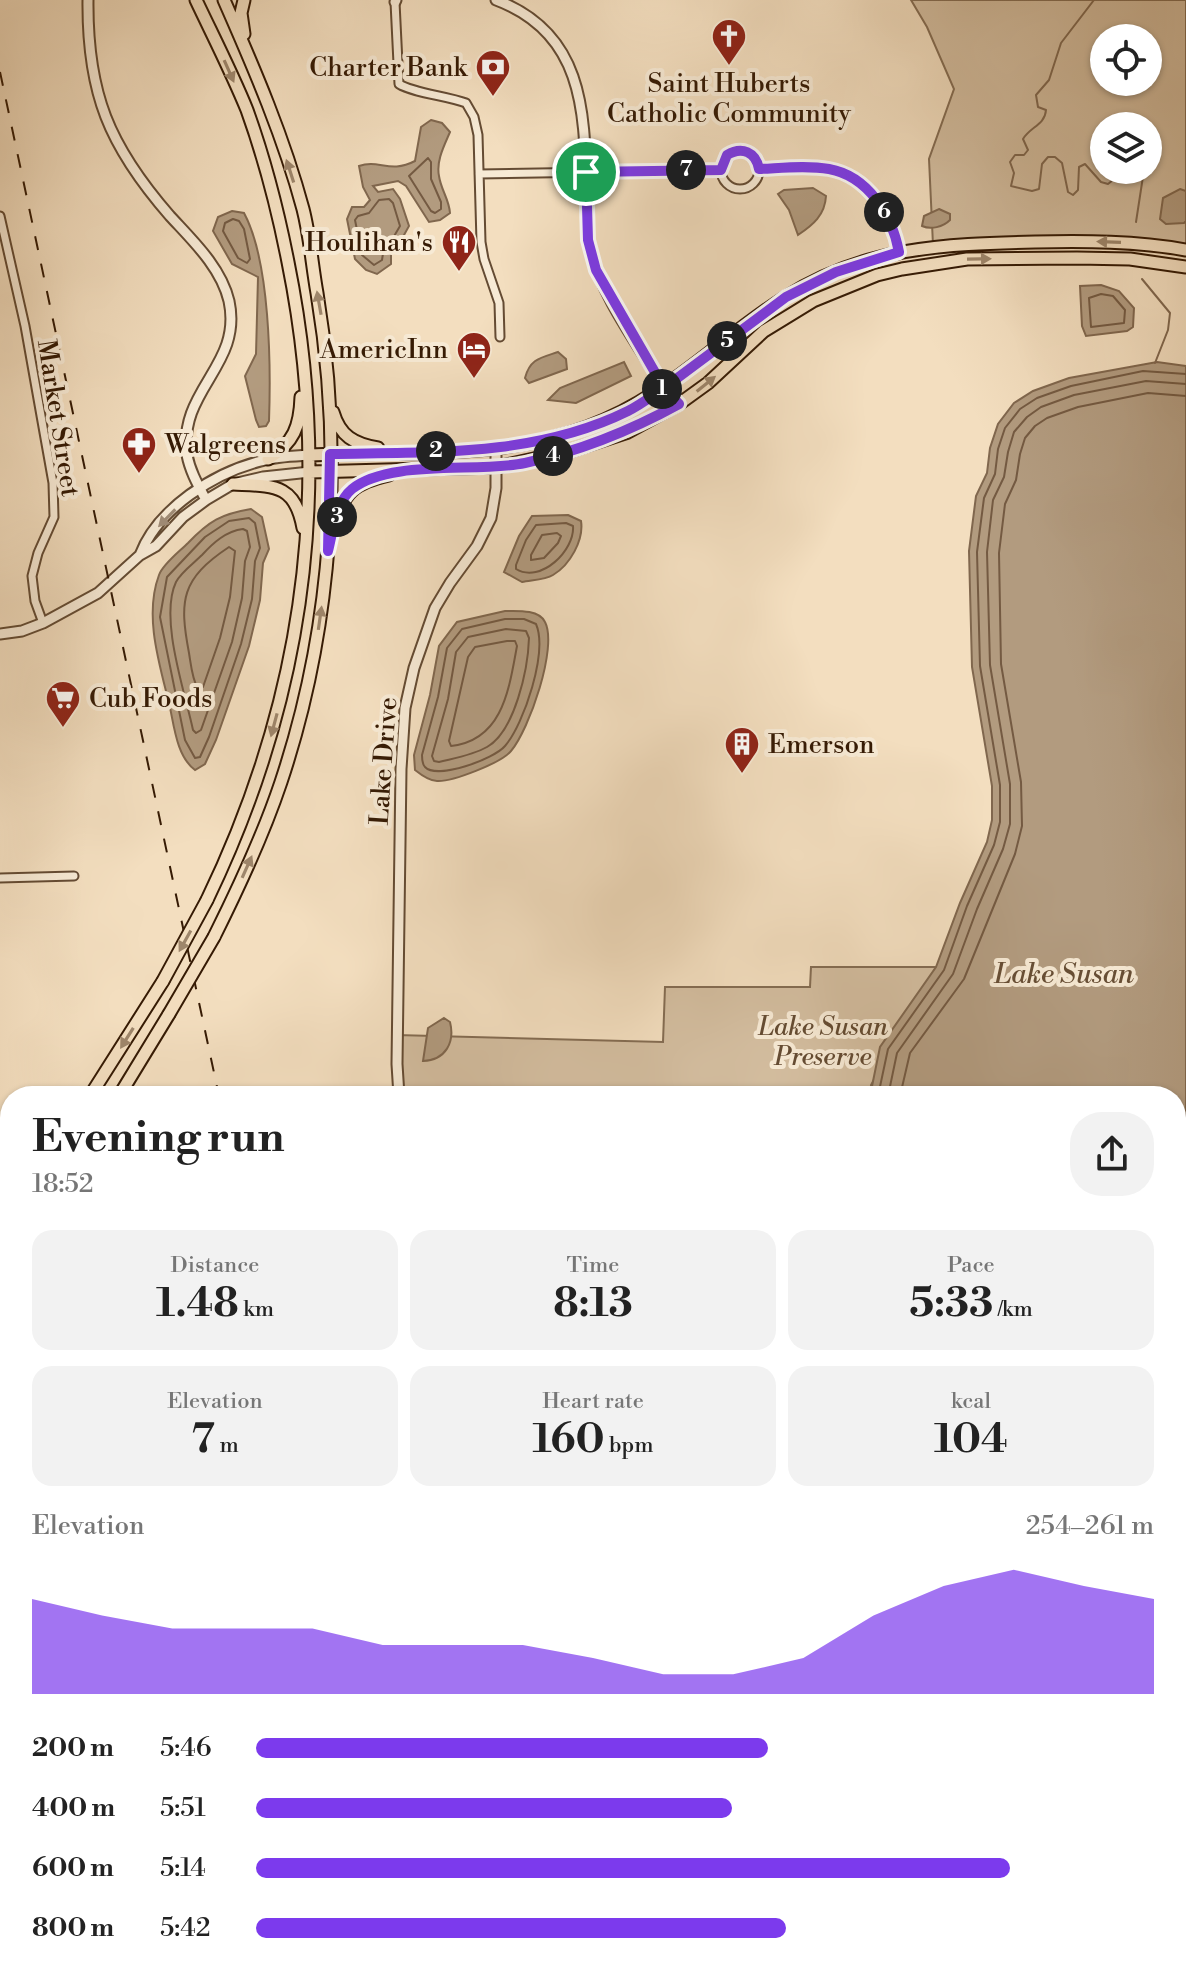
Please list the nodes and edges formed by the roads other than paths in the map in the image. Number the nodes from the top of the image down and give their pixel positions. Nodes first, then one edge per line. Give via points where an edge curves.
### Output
1 (88, 0) edge
2 (196, 0) edge
3 (224, 0) edge
4 (244, 0) edge
5 (496, 0) edge
6 (396, 1) edge
7 (512, 2) edge
8 (248, 54) junction
9 (759, 169) junction
10 (721, 170) junction
11 (586, 172) junction
12 (479, 174) junction
13 (0, 216) edge
14 (1186, 250) edge
15 (899, 252) junction
16 (1186, 267) edge
17 (500, 337) dead end
18 (303, 357) junction
19 (328, 385) junction
20 (664, 388) junction
21 (679, 404) junction
22 (496, 449) junction
23 (398, 452) junction
24 (330, 454) junction
25 (311, 455) junction
26 (268, 459) junction
27 (497, 467) junction
28 (411, 469) junction
29 (330, 471) junction
30 (310, 472) junction
31 (233, 484) junction
32 (200, 488) junction
33 (206, 500) junction
34 (328, 551) junction
35 (305, 553) junction
36 (140, 555) junction
37 (43, 623) junction
38 (0, 634) edge
39 (74, 876) dead end
40 (0, 878) edge
41 (96, 1086) edge
42 (125, 1086) edge
43 (398, 1086) edge

1 - 32 street via 93,75 116,143 147,190 204,254 229,299 227,347 190,411 187,455
2 -> 18 main road via 246,110 275,199
3 - 8 main road
4 - 8 main road via 241,18
5 - 7 street
6 - 12 street via 399,84 466,103 478,135
7 - 11 street via 540,26 569,65 583,105
19 -> 8 main road via 303,211
9 - 10 street via 751,154 739,150 727,155
9 - 10 street via 753,184 738,189 723,180
9 - 15 street via 831,169 861,182 884,211
10 - 11 street
11 - 12 street
11 - 20 street via 588,240 596,270
12 - 17 street via 481,242 499,303
13 - 37 street, Market Street via 53,483 54,517 32,576
14 -> 15 main road via 1078,241 933,245
15 - 20 main road via 836,272 786,297
21 -> 16 main road via 764,331 798,310 837,290 902,269 967,259 1077,258
18 - 25 main road
18 - 26 main road via 299,425 292,439
19 - 23 main road via 343,434 359,444
19 - 24 main road
20 - 21 street
20 - 22 main road via 585,428
21 - 27 main road via 619,435
22 - 23 main road
22 - 27 street, Lake Drive
23 - 24 main road
24 - 25 main road
24 - 29 main road
25 - 26 street
25 - 30 main road
26 - 32 street
27 - 28 main road
27 - 43 street, Lake Drive via 491,518 435,608 405,708
28 - 29 main road
28 - 34 main road via 350,490
29 - 30 main road
29 - 34 main road
30 - 31 street
30 - 35 main road
31 - 33 street
31 - 35 main road via 269,486 291,496 302,521
32 - 33 street
32 -> 36 street via 166,517
33 - 36 street
42 -> 34 main road, bridge via 214,937 257,844 289,757 313,656
35 -> 41 main road, bridge via 298,617 275,723 245,815 163,981
36 - 37 street via 109,586
37 - 38 street
39 - 40 street

